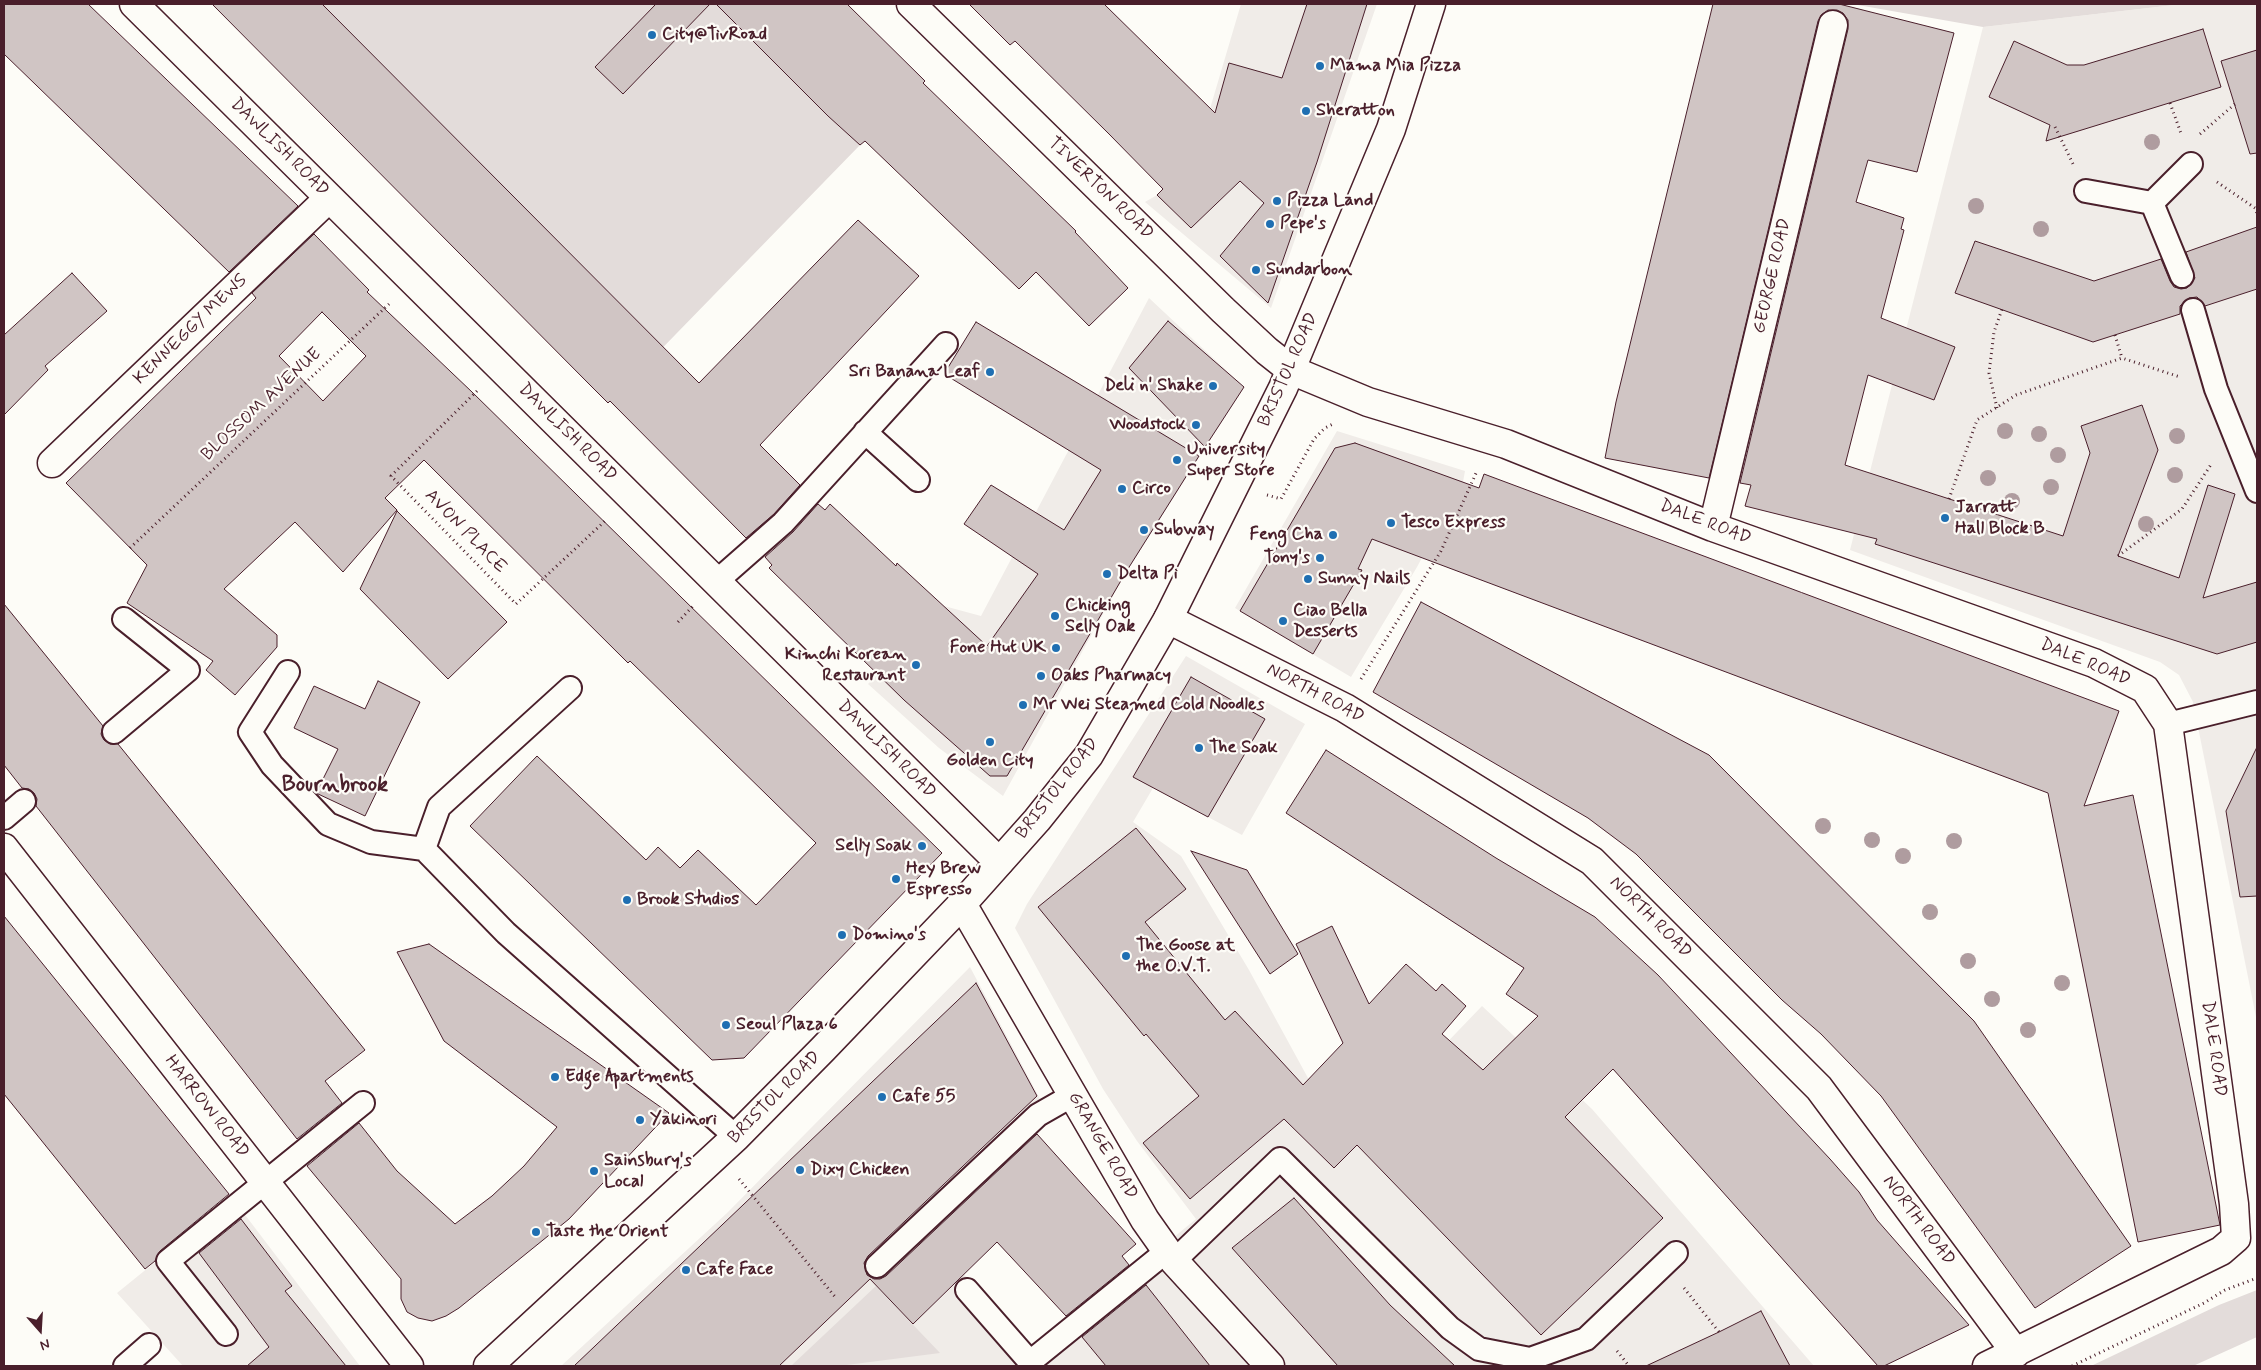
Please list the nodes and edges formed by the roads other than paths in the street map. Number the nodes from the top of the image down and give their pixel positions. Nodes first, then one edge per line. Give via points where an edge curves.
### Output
1 (134, 4) edge
2 (911, 4) edge
3 (1431, 4) edge
4 (1833, 25) dead end
5 (2191, 164) road end
6 (2086, 191) road end
7 (329, 198) junction
8 (2152, 203) junction
9 (2182, 276) dead end
10 (2193, 310) dead end
11 (946, 344) dead end
12 (1291, 370) junction
13 (865, 432) junction
14 (52, 463) dead end
15 (918, 480) dead end
16 (2257, 491) edge
17 (1713, 527) junction
18 (717, 581) junction
19 (124, 619) dead end
20 (1168, 619) junction
21 (288, 672) dead end
22 (570, 688) dead end
23 (2257, 702) edge
24 (2168, 724) junction
25 (114, 732) dead end
26 (24, 802) dead end
27 (4, 818) edge
28 (4, 848) edge
29 (424, 849) junction
30 (999, 862) junction
31 (962, 904) junction
32 (1073, 1095) junction
33 (363, 1104) dead end
34 (727, 1145) junction
35 (265, 1183) junction
36 (1170, 1256) junction
37 (1671, 1258) road end
38 (877, 1266) dead end
39 (967, 1290) dead end
40 (226, 1334) dead end
41 (149, 1345) dead end
42 (2016, 1353) junction
43 (1031, 1364) edge
44 (125, 1366) edge
45 (409, 1366) edge
46 (488, 1366) edge
47 (1270, 1366) edge
48 (1987, 1366) edge

1 - 7 street, DAWLISH ROAD
2 - 12 street, TIVERTON ROAD via 1223,310
3 - 12 street, BRISTOL ROAD via 1391,129
4 - 17 street, GEORGE ROAD
5 - 8 lane
6 - 8 lane
7 - 14 street, KENNEGGY MEWS
7 - 18 street, DAWLISH ROAD
8 - 9 lane
10 - 16 lane via 2216,389
11 - 13 lane
12 - 17 street, DALE ROAD via 1368,402 1487,437
12 - 20 street, BRISTOL ROAD
13 - 15 lane
13 - 18 lane via 782,523
17 - 24 street, DALE ROAD via 2094,664 2145,689
18 - 30 street, DAWLISH ROAD
19 - 25 lane via 188,670
20 - 30 street, BRISTOL ROAD via 1089,755
20 - 42 street, NORTH ROAD via 1345,708 1592,861 1819,1088
21 - 29 lane via 250,732 272,765 328,824 371,842
22 - 29 lane via 439,807
23 - 24 lane
24 - 42 street, DALE ROAD via 2236,1238 2221,1251
26 - 27 lane
28 - 35 street, HARROW ROAD
29 - 34 lane
30 - 31 street, BRISTOL ROAD
31 - 32 street, GRANGE ROAD
31 - 34 street, BRISTOL ROAD
32 - 36 street, GRANGE ROAD via 1145,1220
32 - 38 lane via 1038,1115
33 - 35 lane
34 - 46 street, BRISTOL ROAD
35 - 40 lane via 168,1261
35 - 45 street, HARROW ROAD
36 - 37 lane via 1280,1158 1450,1328 1479,1349 1530,1359 1586,1339
36 - 43 lane
36 - 47 street, GRANGE ROAD
39 - 43 lane
41 - 44 lane
42 - 48 street, DALE ROAD

